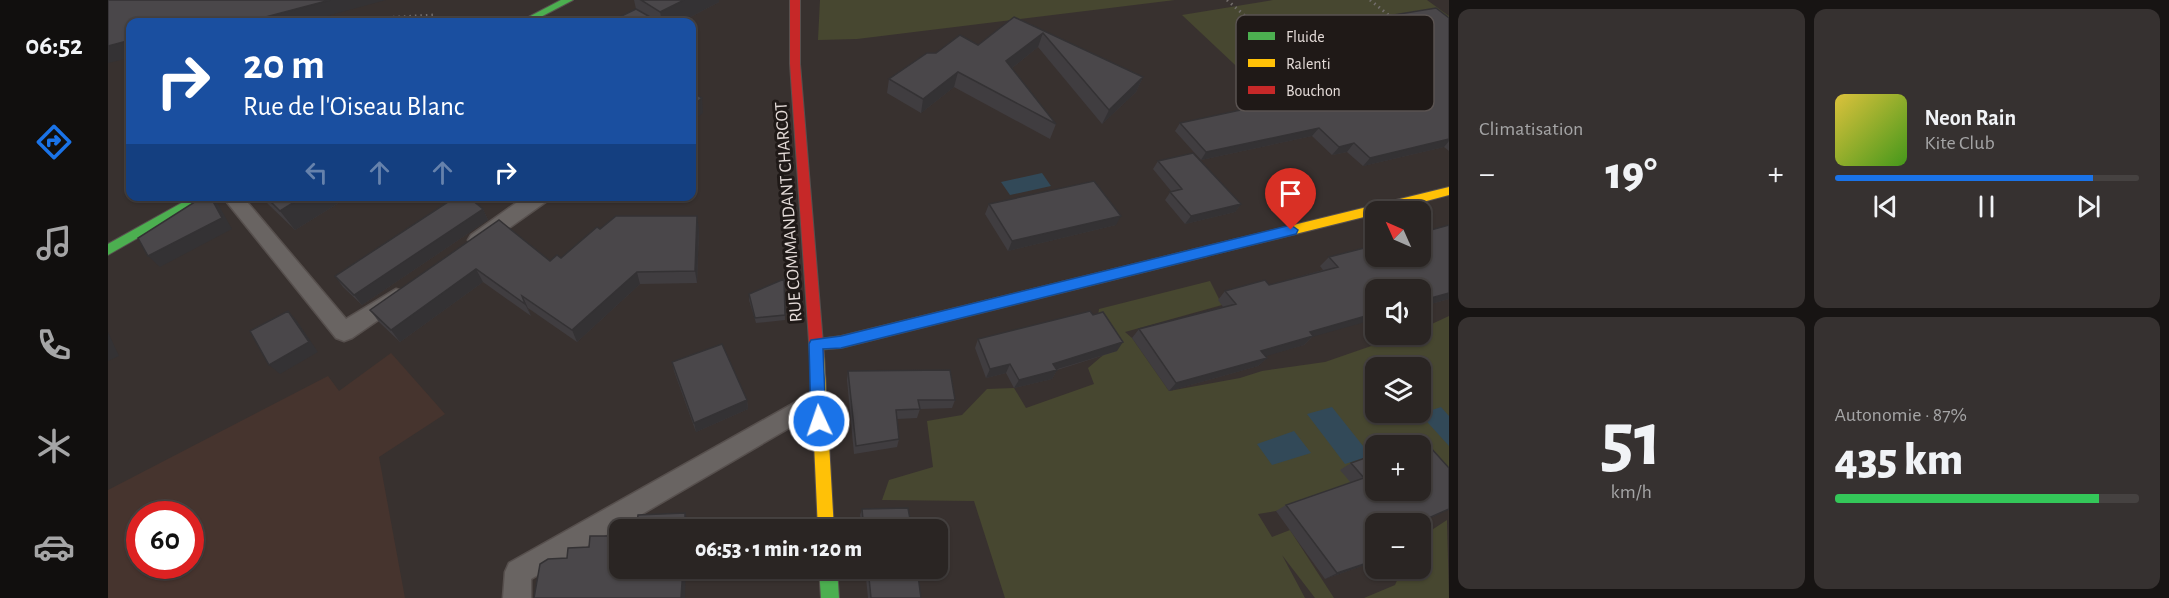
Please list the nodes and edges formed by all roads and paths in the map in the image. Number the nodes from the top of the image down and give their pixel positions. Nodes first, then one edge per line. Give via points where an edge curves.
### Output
1 (568, 0) edge
2 (795, 0) edge
3 (1227, 0) edge
4 (1370, 0) edge
5 (435, 15) dead end
6 (1244, 15) edge
7 (1389, 15) edge
8 (381, 18) edge
9 (532, 18) edge
10 (1449, 191) edge
11 (196, 201) edge
12 (235, 201) edge
13 (533, 201) edge
14 (108, 250) edge
15 (462, 251) edge
16 (412, 285) edge
17 (816, 344) junction
18 (817, 400) junction
19 (825, 519) edge
20 (829, 579) edge
21 (517, 598) edge
22 (830, 598) edge

1 - 9 street
2 - 17 street, RUE COMMANDANT CHARCOT via 795,64
3 - 6 path
4 - 7 path
5 - 8 path
10 - 17 street via 841,342
11 - 14 street
12 - 16 lane via 344,332
13 - 15 lane
17 - 18 street, RUE COMMANDANT CHARCOT
18 - 19 street, RUE COMMANDANT CHARCOT
18 - 21 lane via 518,572
20 - 22 street

